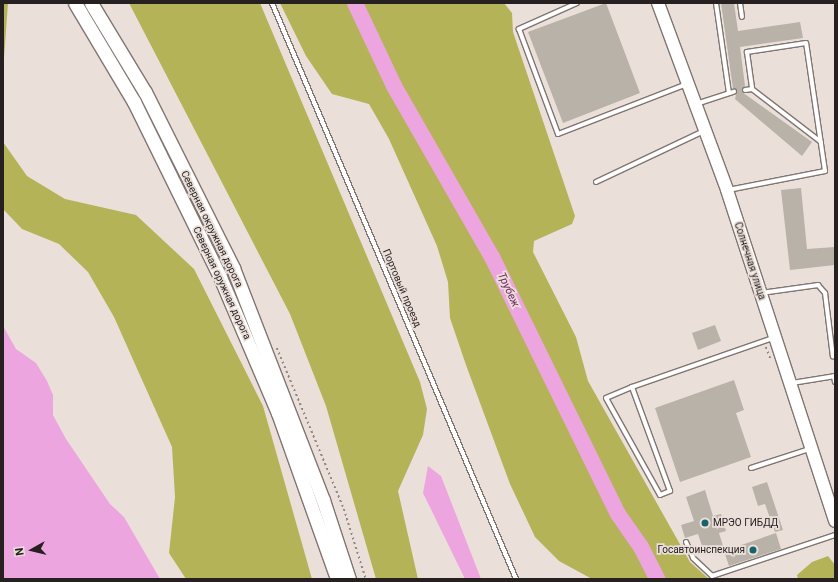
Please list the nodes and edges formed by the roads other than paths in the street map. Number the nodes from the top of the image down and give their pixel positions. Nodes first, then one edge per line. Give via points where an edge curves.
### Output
1 (75, 3) edge
2 (91, 3) edge
3 (272, 3) edge
4 (577, 3) edge
5 (658, 3) edge
6 (716, 3) edge
7 (740, 3) edge
8 (742, 17) dead end
9 (688, 84) junction
10 (752, 89) junction
11 (745, 90) dead end
12 (695, 104) junction
13 (704, 131) junction
14 (821, 142) junction
15 (596, 182) dead end
16 (727, 190) junction
17 (760, 293) junction
18 (775, 337) junction
19 (833, 357) dead end
20 (835, 376) edge
21 (835, 382) edge
22 (790, 383) junction
23 (632, 387) junction
24 (810, 449) junction
25 (751, 468) dead end
26 (834, 517) edge
27 (835, 535) edge
28 (686, 542) dead end
29 (337, 579) edge
30 (349, 579) edge
31 (516, 579) edge

1 - 29 main road, Северная оружная дорога via 134,102 223,284 300,469
2 - 30 main road, Северная окружная дорога via 145,92 233,268 323,500
3 - 31 lane, Портовый проезд
4 - 9 lane via 519,28 558,134
5 - 9 main road, Солнечная улица
6 - 12 lane via 732,92
7 - 8 lane
9 - 12 main road, Солнечная улица
10 - 11 lane
10 - 14 lane
10 - 14 lane via 747,52 806,43
12 - 13 main road, Солнечная улица
13 - 15 lane
13 - 16 main road, Солнечная улица
14 - 16 lane via 825,171
16 - 17 main road, Солнечная улица
17 - 18 main road, Солнечная улица
17 - 19 lane via 818,286 825,293
18 - 22 main road, Солнечная улица
18 - 23 lane
20 - 21 lane
20 - 22 lane
22 - 24 main road, Солнечная улица
23 - 23 lane via 670,491 660,495 606,398
24 - 25 lane
24 - 26 main road, Солнечная улица
27 - 28 lane via 712,576 693,558

